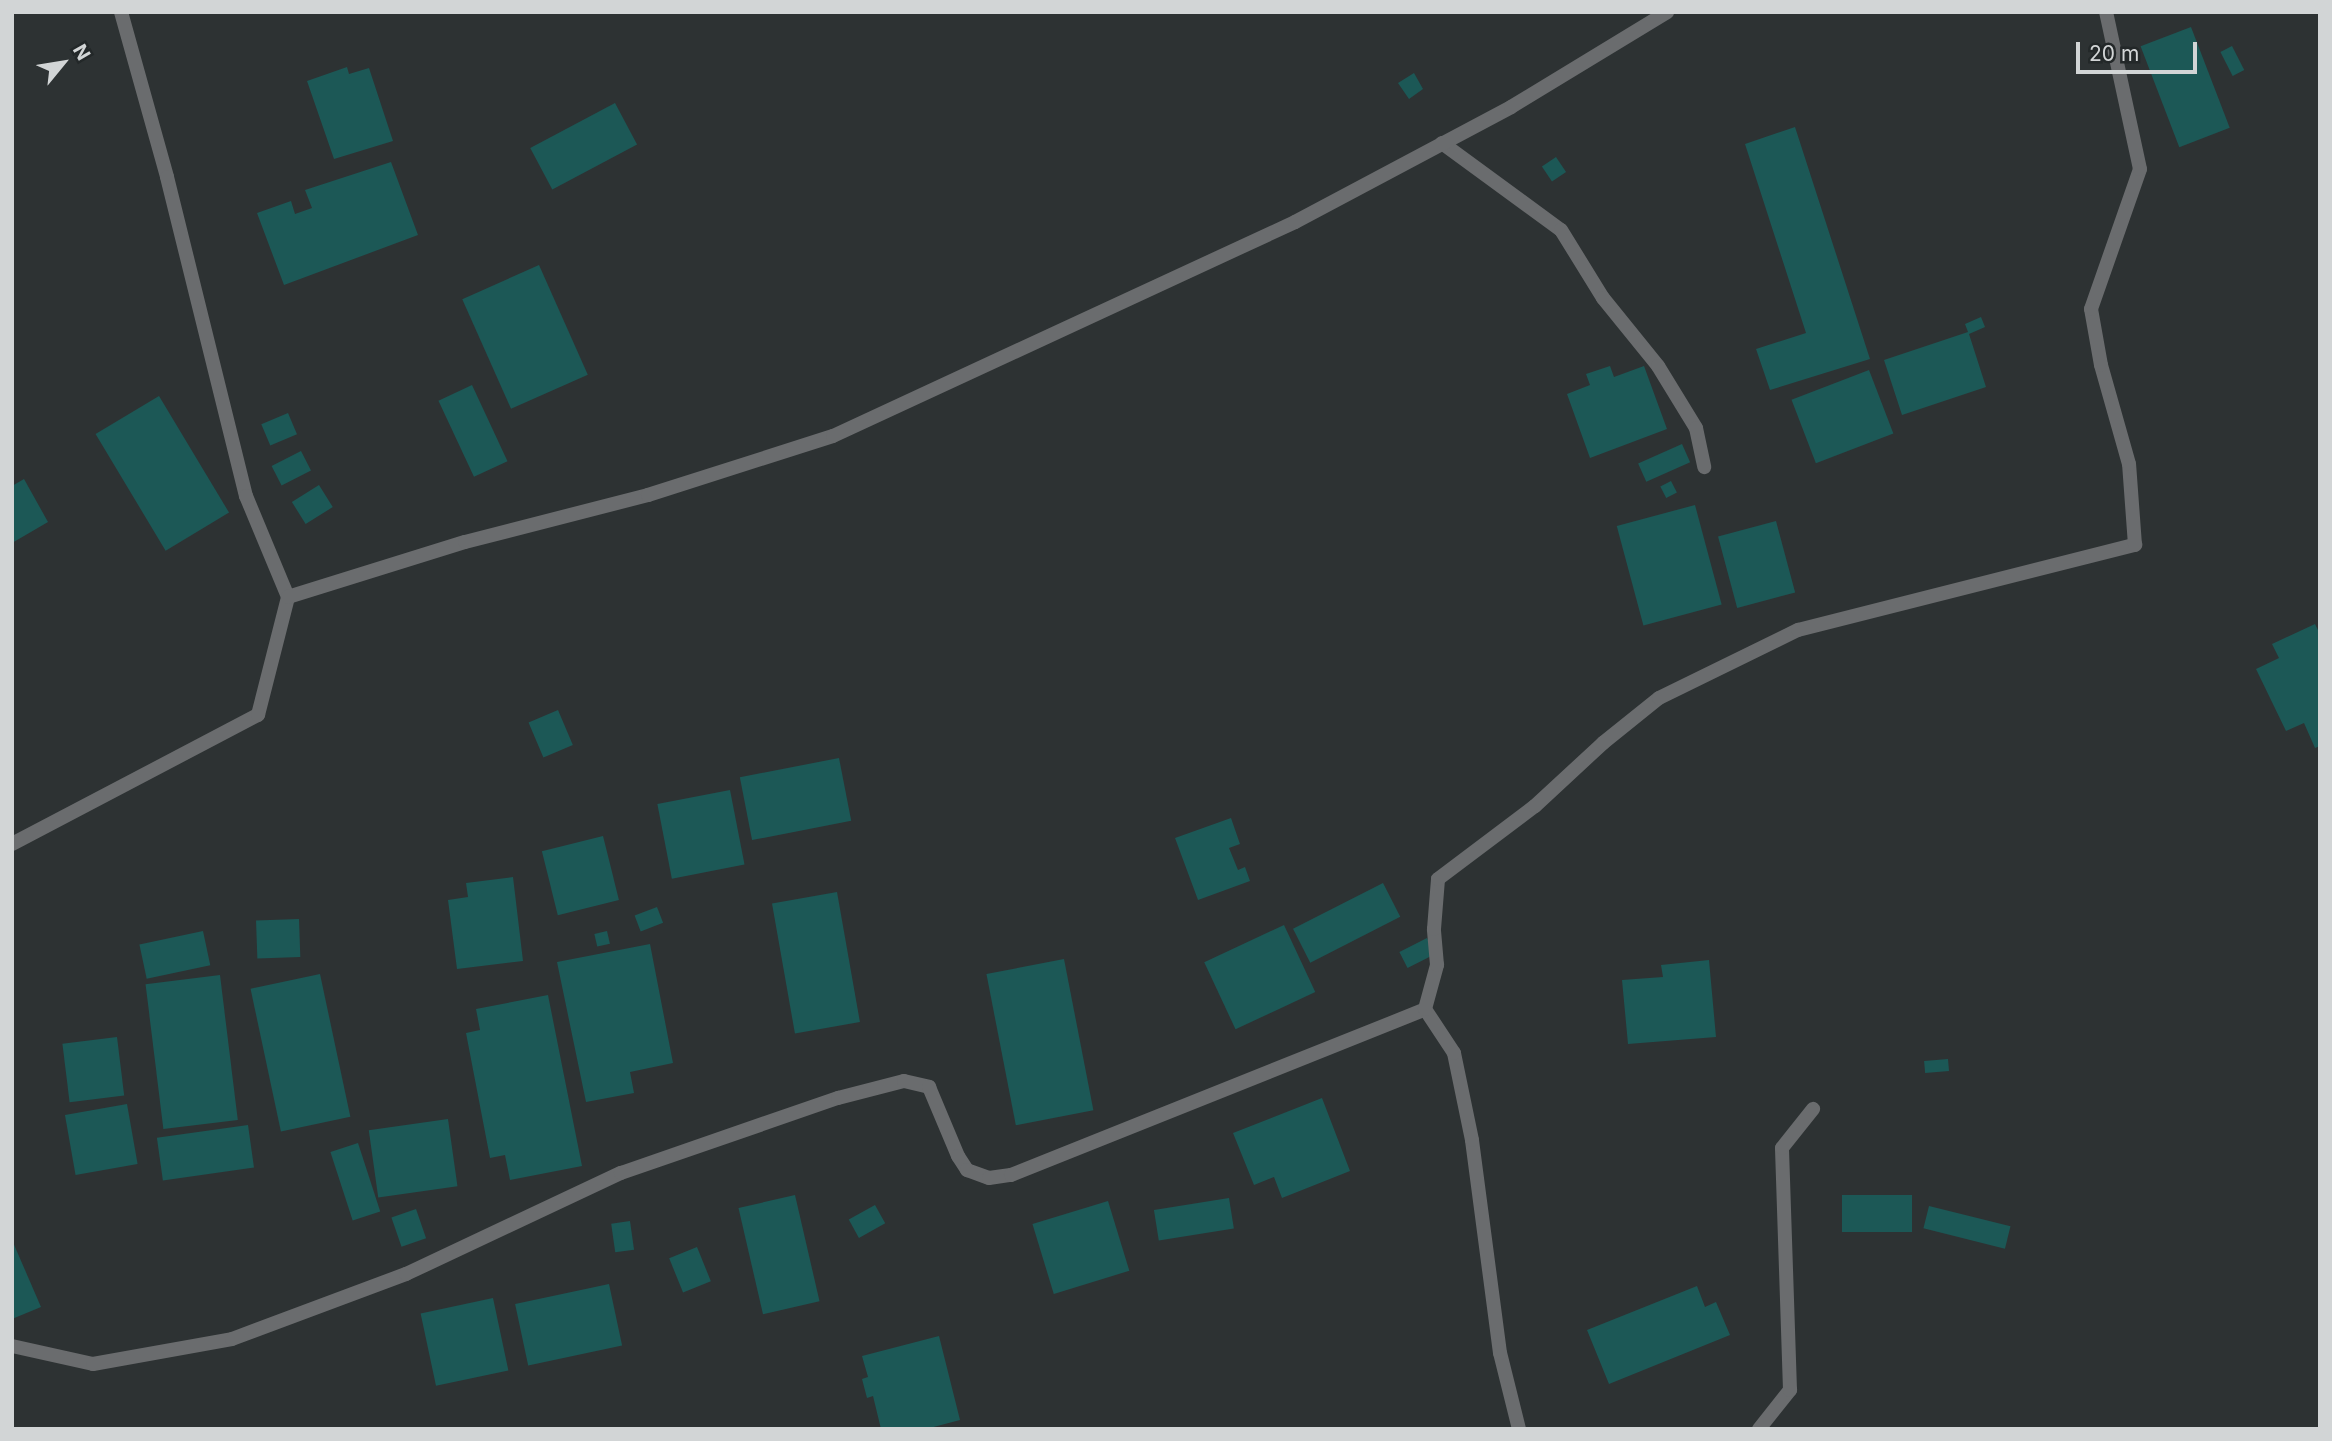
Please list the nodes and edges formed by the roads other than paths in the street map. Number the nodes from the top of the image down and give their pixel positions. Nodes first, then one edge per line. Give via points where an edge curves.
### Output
1 (121, 12) edge
2 (1667, 12) edge
3 (2106, 12) edge
4 (1442, 144) junction
5 (1704, 467) dead end
6 (288, 597) junction
7 (12, 844) edge
8 (1425, 1009) junction
9 (1813, 1109) dead end
10 (12, 1346) edge
11 (1519, 1429) edge
12 (1759, 1429) edge

1 - 6 street via 246,496
2 - 4 street
3 - 8 street via 2140,169 2091,309 2101,365 2129,464 2135,545 1798,630 1659,698 1535,806 1438,879 1437,965
4 - 5 street via 1560,230 1603,298 1658,366 1696,428
4 - 6 street via 1295,222 833,436 648,495 465,542
6 - 7 street via 258,715
8 - 10 street via 1011,1175 989,1178 967,1170 929,1087 904,1081 838,1098 621,1173 406,1274 232,1339 93,1364
8 - 11 street via 1454,1053 1472,1140 1500,1353
9 - 12 street via 1782,1148 1790,1390

